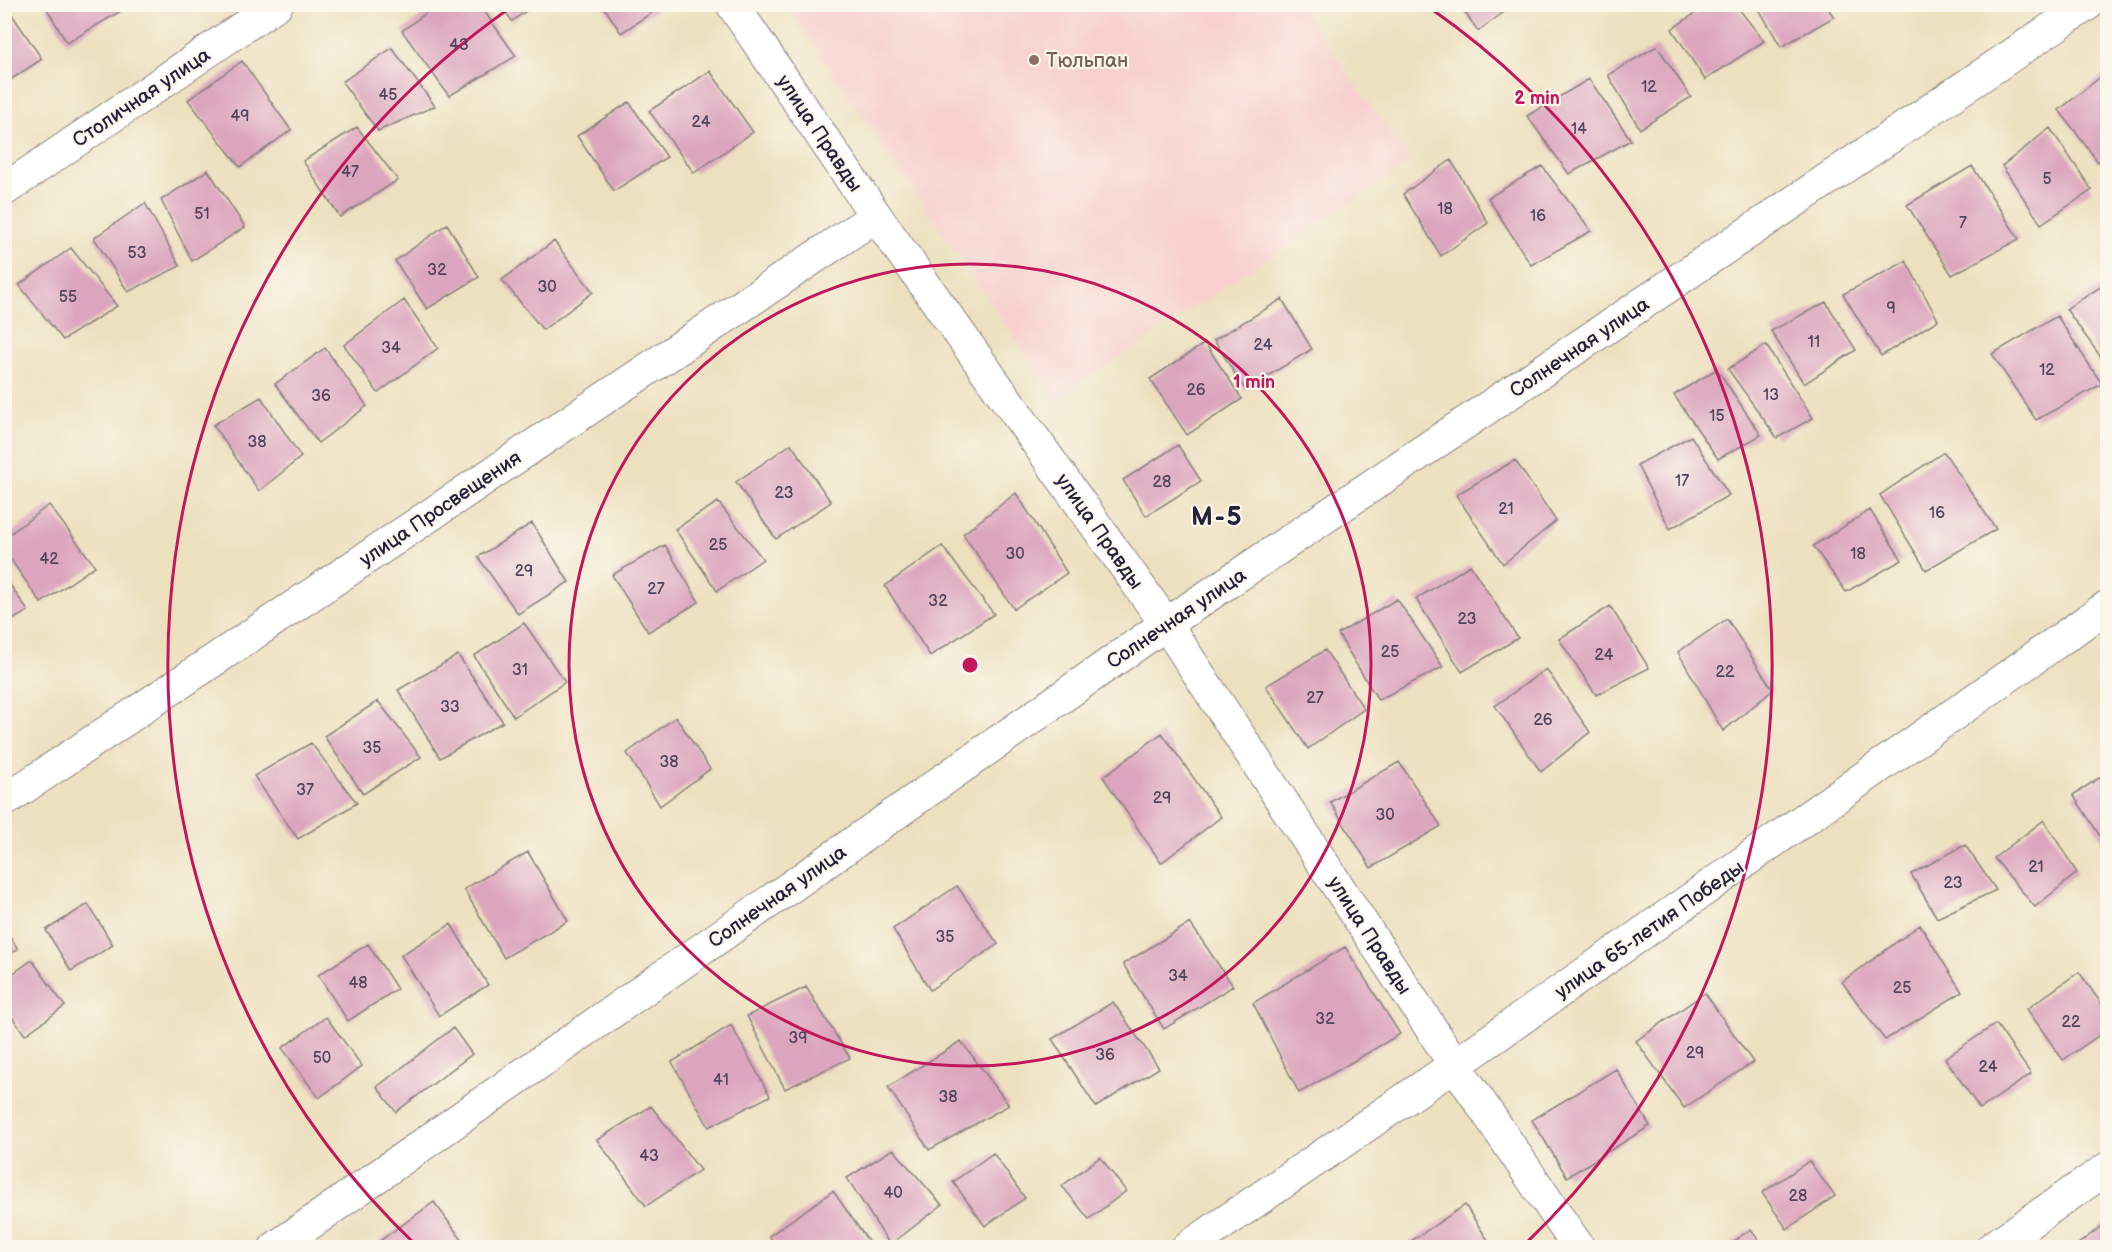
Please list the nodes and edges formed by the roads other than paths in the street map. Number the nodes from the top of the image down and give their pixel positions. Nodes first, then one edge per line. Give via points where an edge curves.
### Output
1 (277, 4) edge
2 (732, 4) edge
3 (2088, 4) edge
4 (4, 190) edge
5 (876, 216) junction
6 (2108, 606) edge
7 (1166, 624) junction
8 (4, 801) edge
9 (1455, 1065) junction
10 (2108, 1168) edge
11 (275, 1248) edge
12 (1187, 1248) edge
13 (1579, 1248) edge
14 (1992, 1248) edge

1 - 4 street, Столичная улица
2 - 5 street, улица Правды
3 - 7 street, Солнечная улица
5 - 7 street, улица Правды
5 - 8 street, улица Просвещения
6 - 9 street, улица 65-летия Победы
7 - 9 street, улица Правды
7 - 11 street, Солнечная улица
9 - 12 street, улица 65-летия Победы
9 - 13 street, улица Правды
10 - 14 street

